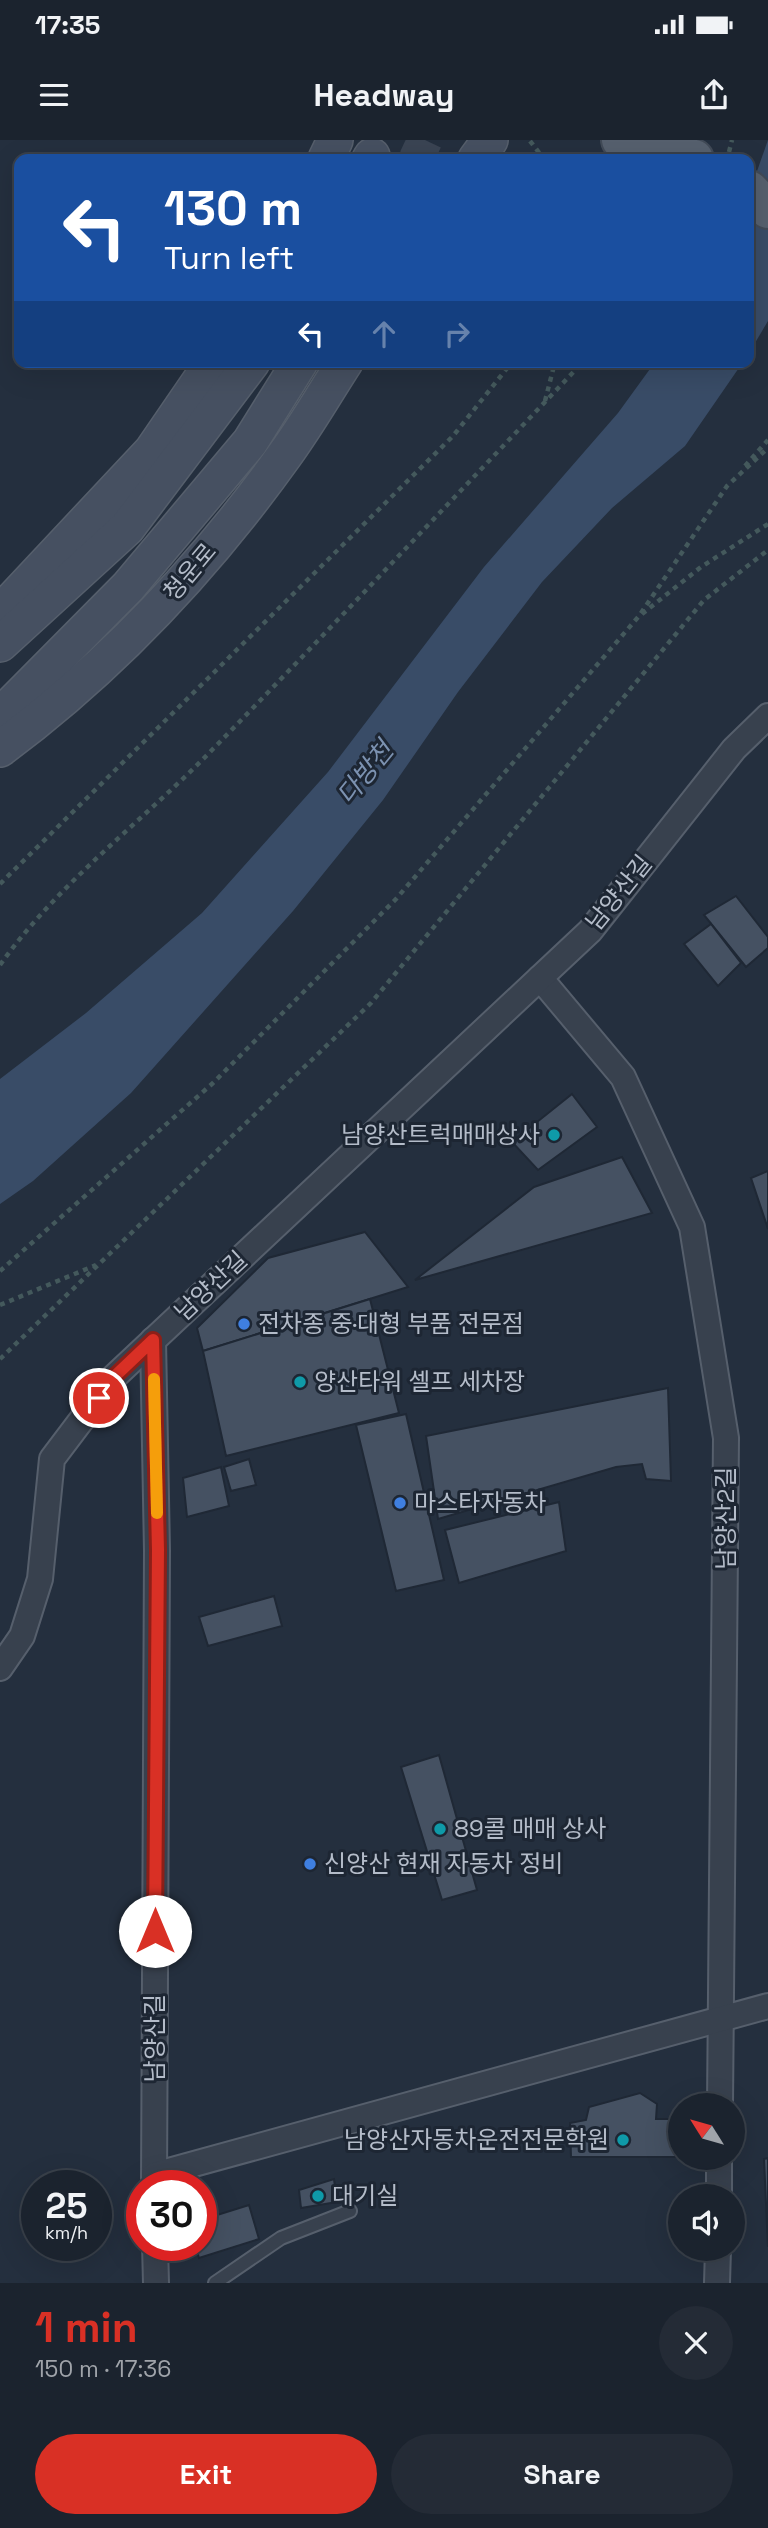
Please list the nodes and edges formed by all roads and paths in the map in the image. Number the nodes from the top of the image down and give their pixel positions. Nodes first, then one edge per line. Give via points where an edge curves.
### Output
1 (621, 140) edge
2 (697, 140) edge
3 (703, 140) edge
4 (675, 154) edge
5 (713, 154) edge
6 (715, 154) edge
7 (754, 195) edge
8 (768, 209) edge
9 (209, 368) edge
10 (247, 368) edge
11 (296, 368) edge
12 (341, 368) edge
13 (507, 368) edge
14 (554, 368) edge
15 (577, 368) edge
16 (545, 402) junction
17 (768, 440) edge
18 (768, 448) edge
19 (727, 486) junction
20 (768, 524) edge
21 (768, 550) edge
22 (0, 613) edge
23 (639, 616) junction
24 (0, 644) edge
25 (0, 716) edge
26 (768, 716) edge
27 (0, 750) edge
28 (0, 884) edge
29 (0, 965) edge
30 (540, 978) junction
31 (101, 1263) junction
32 (0, 1272) edge
33 (0, 1305) edge
34 (153, 1340) junction
35 (0, 1359) edge
36 (0, 1668) edge
37 (768, 2006) edge
38 (722, 2021) junction
39 (720, 2093) edge
40 (154, 2170) edge
41 (190, 2170) edge
42 (350, 2211) dead end
43 (155, 2261) edge
44 (718, 2261) edge
45 (156, 2283) edge
46 (215, 2283) edge
47 (717, 2283) edge

1 - 4 main road
2 - 5 main road
3 - 6 main road
7 - 8 main road
9 - 22 main road via 152,451
10 - 24 main road via 127,528
11 - 25 main road, 청운로 via 250,442 128,587
12 - 27 main road, 청운로 via 284,456 169,598 44,716
13 - 28 path via 453,436
14 - 16 path
15 - 16 path
16 - 29 path via 211,751 72,880
17 - 19 path
18 - 19 path
19 - 23 path
20 - 23 path via 701,567
21 - 31 path via 704,600 371,1003
23 - 32 path via 396,899 213,1083
26 - 30 street, 남양산길 via 734,749 590,931
30 - 34 street, 남양산길
30 - 38 street, 남양산2길 via 623,1077 692,1227 726,1438
31 - 33 path
31 - 35 path
34 - 36 street via 114,1377 52,1459 40,1578 22,1636
34 - 40 street, 남양산길 via 158,1550
37 - 38 street
38 - 39 street, 남양산2길
38 - 41 street
42 - 46 lane via 281,2238
43 - 45 street
44 - 47 street

